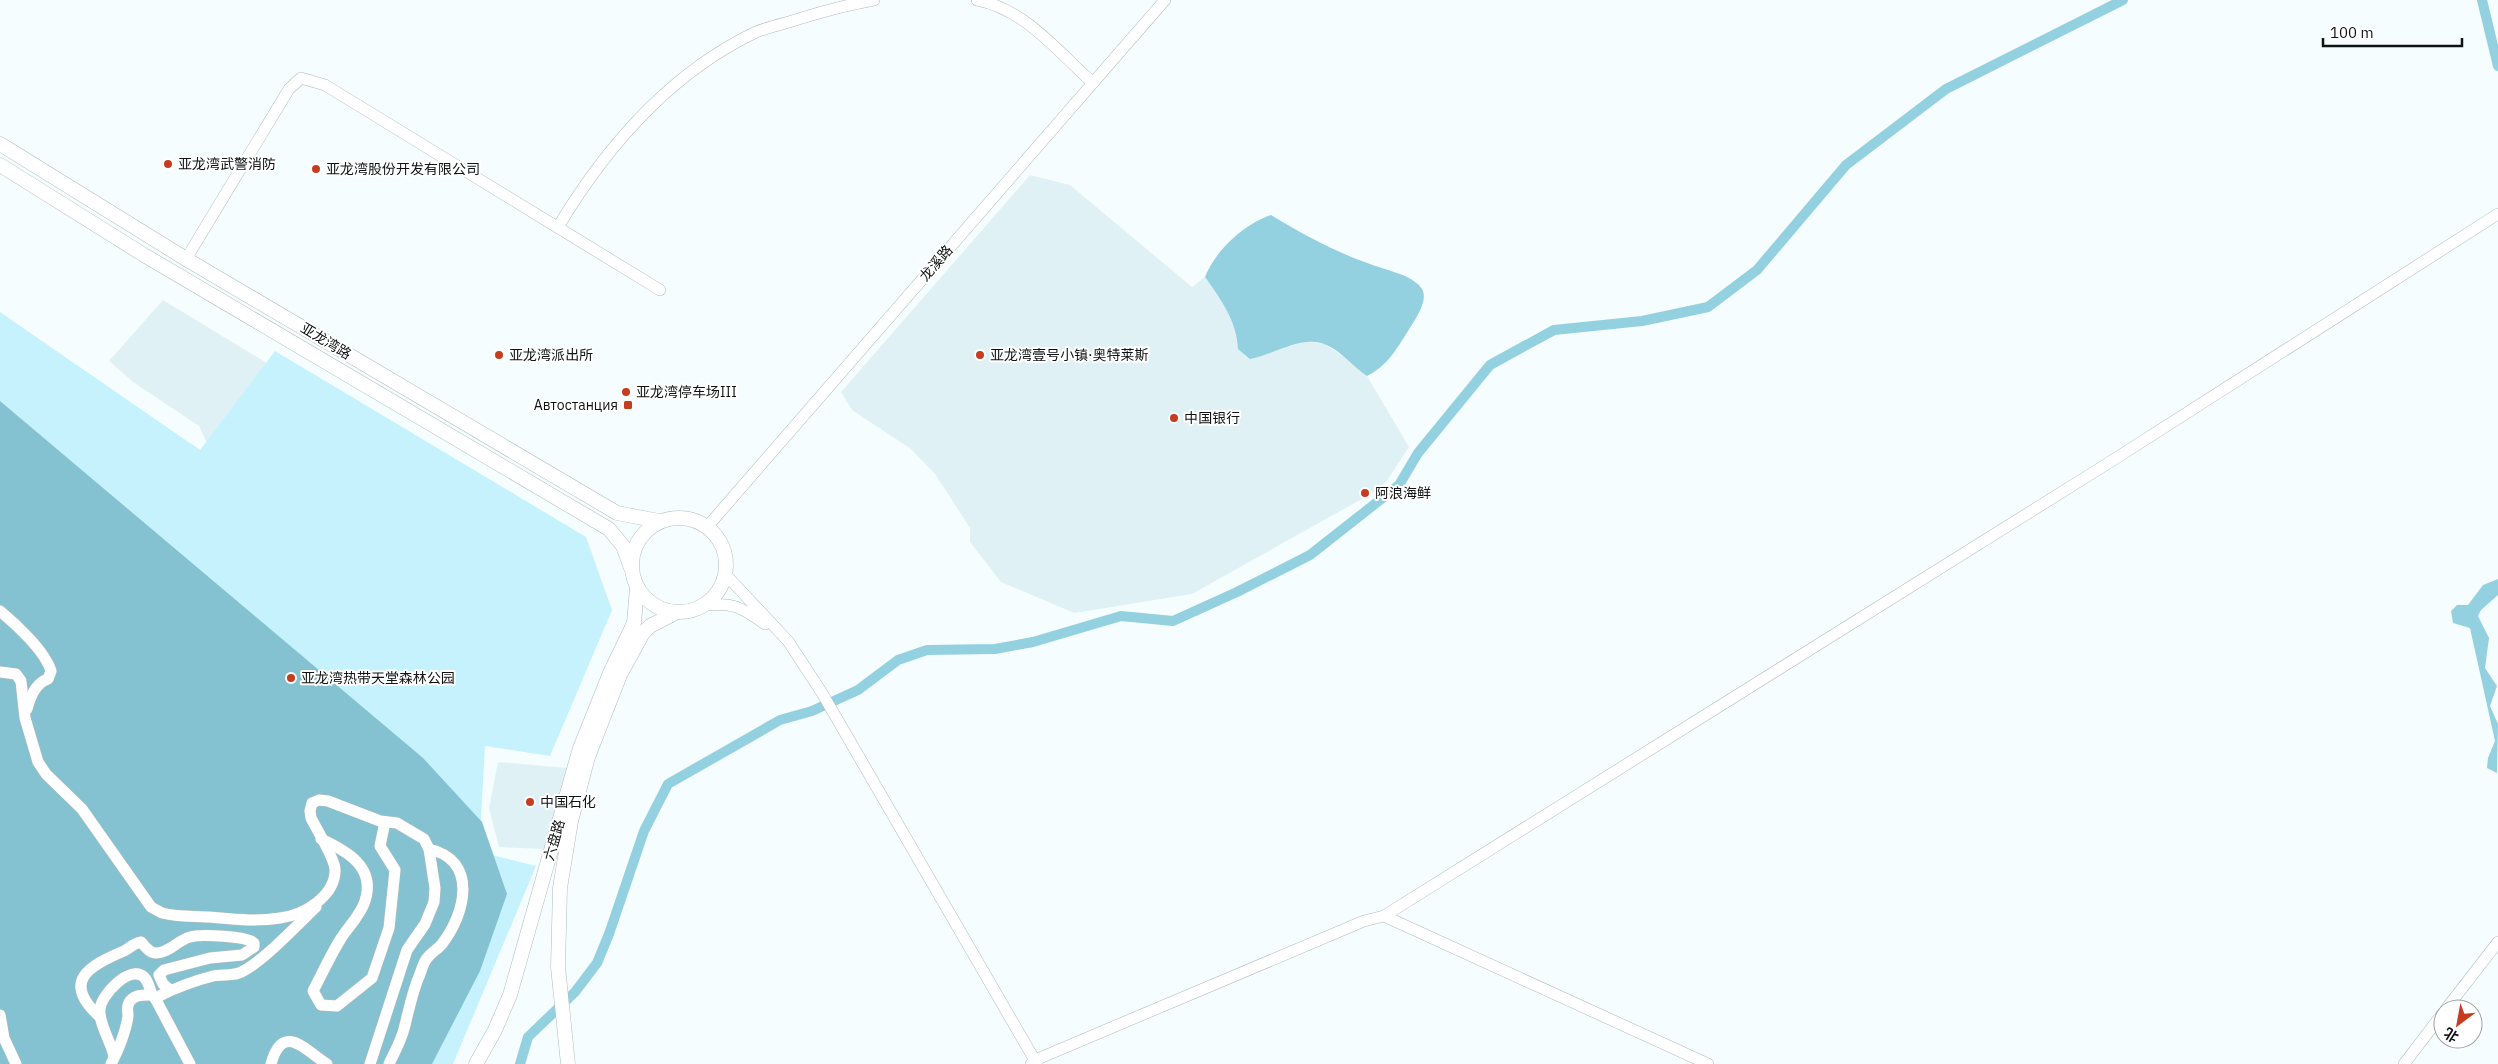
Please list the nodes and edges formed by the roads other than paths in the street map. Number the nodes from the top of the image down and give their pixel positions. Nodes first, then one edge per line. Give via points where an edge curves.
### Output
1 (874, 0) edge
2 (978, 0) edge
3 (1165, 0) edge
4 (1093, 82) junction
5 (0, 144) edge
6 (0, 165) edge
7 (2498, 214) edge
8 (558, 227) junction
9 (186, 259) junction
10 (660, 290) dead end
11 (659, 521) junction
12 (708, 527) junction
13 (631, 568) junction
14 (726, 575) junction
15 (637, 588) junction
16 (705, 605) junction
17 (0, 611) edge
18 (675, 613) junction
19 (788, 641) junction
20 (0, 672) edge
21 (25, 718) junction
22 (385, 822) junction
23 (321, 839) junction
24 (429, 849) junction
25 (327, 895) junction
26 (1384, 916) junction
27 (2498, 942) edge
28 (170, 990) junction
29 (153, 997) junction
30 (2454, 999) edge
31 (0, 1015) edge
32 (100, 1017) junction
33 (2433, 1026) edge
34 (112, 1060) edge
35 (1034, 1063) edge
36 (16, 1064) edge
37 (190, 1064) edge
38 (271, 1064) edge
39 (327, 1064) edge
40 (370, 1064) edge
41 (389, 1064) edge
42 (476, 1064) edge
43 (568, 1064) edge
44 (1708, 1064) edge
45 (2404, 1064) edge

1 - 8 street via 757,32 708,61 668,90 627,131 581,189
2 - 4 street via 992,3 1030,24
3 - 4 street, 龙溪路
4 - 12 street, 龙溪路
5 - 9 main road, 亚龙湾路
6 - 13 main road, 亚龙湾路 via 152,260 609,529 623,546
7 - 26 street via 2106,465
8 - 9 street via 325,85 301,78 289,89
8 - 10 street
9 - 11 main road, 亚龙湾路 via 617,513
11 - 12 main road via 676,517 692,519
11 - 13 main road via 643,532 633,549
12 - 14 main road via 720,540 726,557
13 - 15 main road
14 - 16 main road via 719,592
14 - 19 street
15 - 18 main road via 653,605
15 - 42 main road, 六盘路 via 634,623 606,681 580,748 510,995
16 - 18 main road
16 - 19 street via 742,607
17 - 21 street via 46,659 52,671 52,675 41,682 30,698
18 - 43 main road, 六盘路 via 650,626 637,643 606,708 570,821 560,888 559,980
19 - 35 street via 822,693
20 - 21 street via 16,674 21,681
21 - 25 street via 34,752 46,774 82,809 147,903 156,910 177,916 240,920 282,918
22 - 23 street via 319,800 312,803 310,811
22 - 23 street via 380,846 395,870 389,928 372,978 337,1006 321,1005 313,991 339,940 365,902 366,883 362,865
22 - 24 street via 397,823 424,839
23 - 25 street via 335,868 333,884
24 - 40 street via 434,902 425,924 407,950
24 - 41 street via 442,852 455,863 462,874 463,895 442,944 427,958 418,977 404,1031
25 - 28 street via 294,929 246,970
26 - 35 street via 1346,929
26 - 44 street
27 - 30 street
28 - 29 street
28 - 32 street via 162,984 159,975 164,970 210,958 242,955 254,947 254,943 245,938 191,936 168,950 155,953 141,942 111,955 90,967 82,976 82,996
29 - 32 street via 144,977 131,975 113,986 106,995 101,1003
29 - 34 street via 142,995 132,999 127,1006 128,1016
29 - 37 street
31 - 36 street via 4,1038
32 - 34 street via 111,1042
33 - 45 street
38 - 39 street via 273,1054 287,1042 298,1042

